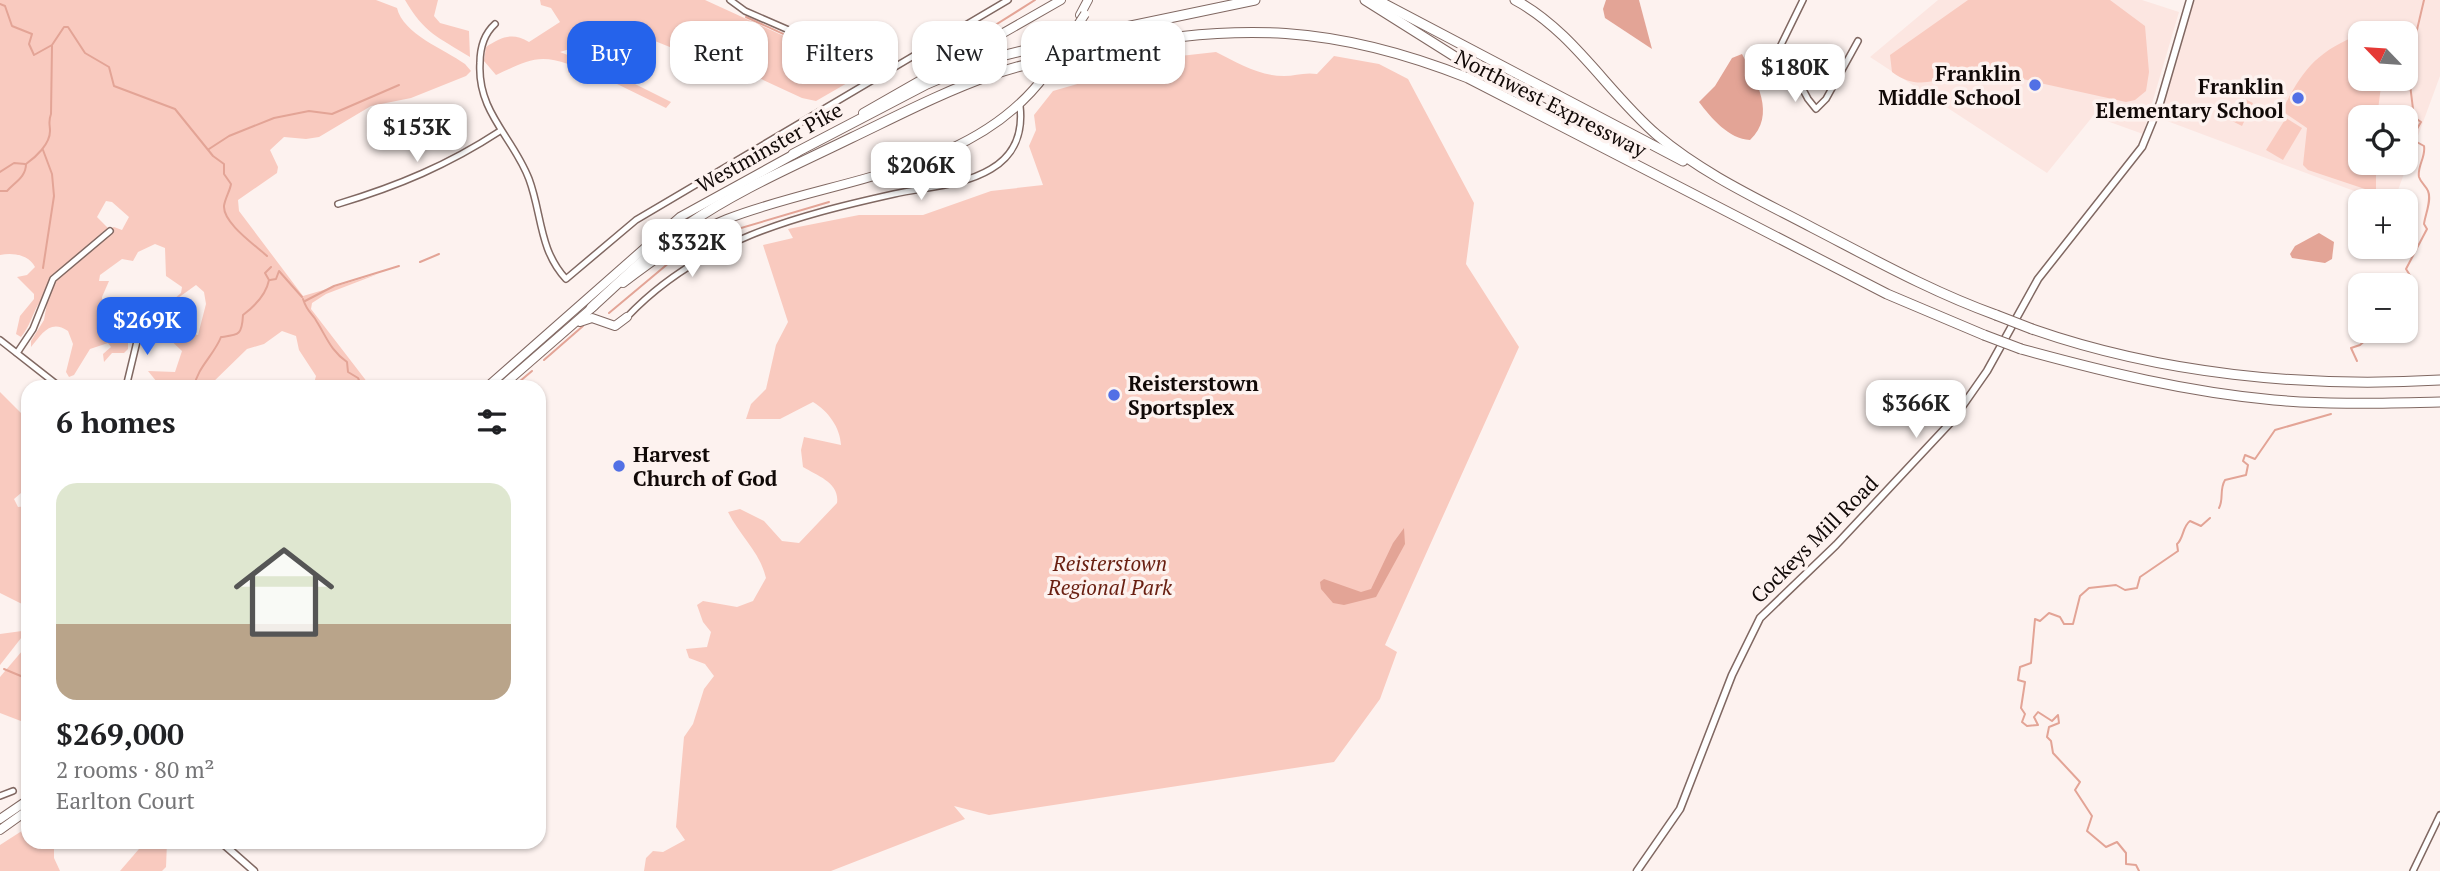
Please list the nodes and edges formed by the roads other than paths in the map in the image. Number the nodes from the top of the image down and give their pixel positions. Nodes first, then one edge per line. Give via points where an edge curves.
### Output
1 (730, 0) edge
2 (1008, 0) edge
3 (1061, 0) edge
4 (1088, 0) edge
5 (1094, 0) edge
6 (1255, 0) edge
7 (1365, 0) edge
8 (1377, 0) edge
9 (1515, 0) edge
10 (1803, 0) edge
11 (2190, 0) edge
12 (1083, 15) junction
13 (495, 24) dead end
14 (782, 27) edge
15 (1858, 41) dead end
16 (898, 64) edge
17 (865, 84) edge
18 (1020, 106) junction
19 (500, 131) junction
20 (793, 155) junction
21 (1677, 185) junction
22 (1741, 191) junction
23 (338, 204) dead end
24 (110, 231) dead end
25 (591, 309) junction
26 (627, 317) joint
27 (147, 318) dead end
28 (568, 328) junction
29 (0, 340) edge
30 (17, 353) junction
31 (51, 380) edge
32 (128, 380) edge
33 (495, 380) edge
34 (509, 380) edge
35 (2440, 380) edge
36 (2440, 402) edge
37 (13, 791) dead end
38 (0, 796) edge
39 (21, 805) edge
40 (21, 815) edge
41 (2440, 815) edge
42 (0, 819) edge
43 (0, 830) edge
44 (229, 849) edge
45 (254, 871) edge
46 (1637, 871) edge
47 (2413, 871) edge

1 - 14 street
2 - 16 street
3 - 20 highway, Westminster Pike
4 - 12 highway
5 - 12 highway, Westminster Pike
6 - 20 highway via 981,61 927,84
7 - 21 highway
8 - 22 highway
9 - 22 highway, Northwest Expressway via 1547,22 1657,135
10 - 15 street via 1780,47 1816,109
11 - 46 street, Cockeys Mill Road via 2160,103 2142,146 2038,279 1987,371 1952,421 1760,618 1731,675 1679,808
12 - 18 highway, Westminster Pike, bridge
13 - 19 street via 485,37 479,69 483,96
17 - 19 street via 636,220 566,279 548,253 525,169
18 - 25 highway, Westminster Pike via 959,146 708,228 655,258
18 - 26 street via 1020,131 1013,148 979,176 751,233 677,273
19 - 23 street via 424,176
20 - 33 highway, Westminster Pike via 680,217
21 - 25 highway, Northwest Expressway via 1468,78 1410,57 1302,34 1199,32 1046,60 936,97 706,214 668,240
21 - 36 highway, Northwest Expressway, bridge via 1886,293 2021,349 2107,373 2203,391 2324,402
22 - 35 highway, Northwest Expressway, bridge via 1889,268 1996,315 2138,358 2326,381
24 - 30 street via 53,279 33,329
25 - 28 highway, Westminster Pike
26 - 28 highway via 615,326 592,317
27 - 32 street
28 - 34 highway, Westminster Pike
29 - 30 street
30 - 31 street
37 - 38 street
39 - 42 highway
40 - 43 highway
41 - 47 street
44 - 45 street

